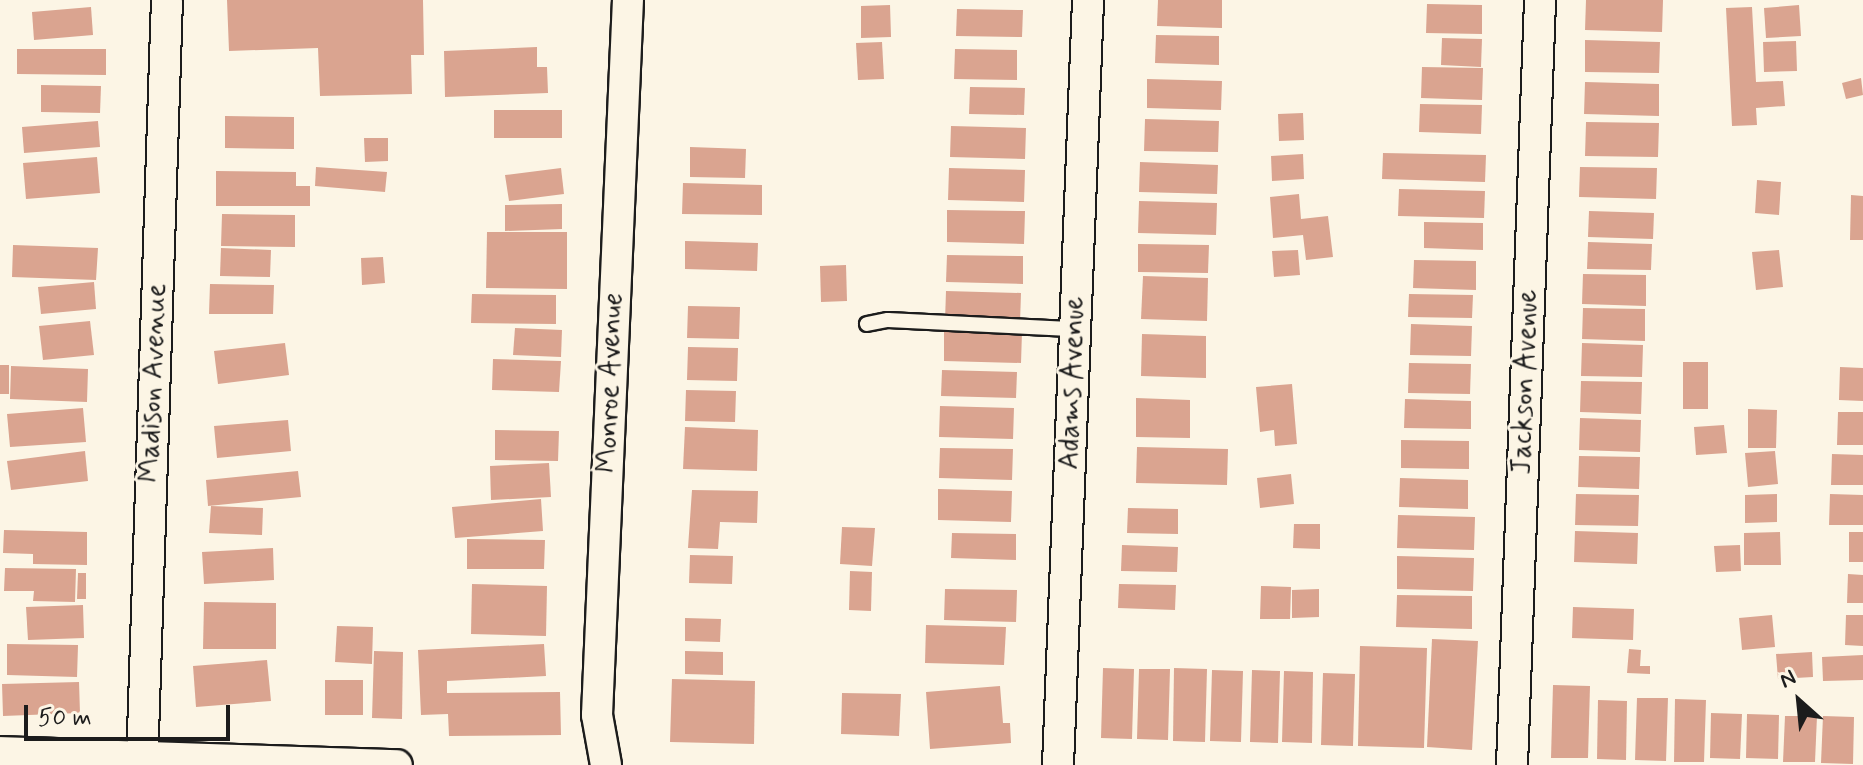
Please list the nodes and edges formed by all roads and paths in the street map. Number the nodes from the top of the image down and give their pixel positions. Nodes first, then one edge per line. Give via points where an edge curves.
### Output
1 (167, 0) edge
2 (628, 0) edge
3 (1088, 0) edge
4 (1540, 0) edge
5 (867, 324) dead end
6 (1075, 329) junction
7 (0, 752) edge
8 (141, 761) edge
9 (397, 765) edge
10 (606, 765) edge
11 (1058, 765) edge
12 (1512, 765) edge

1 - 8 street, Madison Avenue
2 - 10 street, Monroe Avenue via 597,715
3 - 6 street, Adams Avenue
4 - 12 street, Jackson Avenue
5 - 6 lane via 888,320
6 - 11 street, Adams Avenue
7 - 8 street
8 - 9 street

